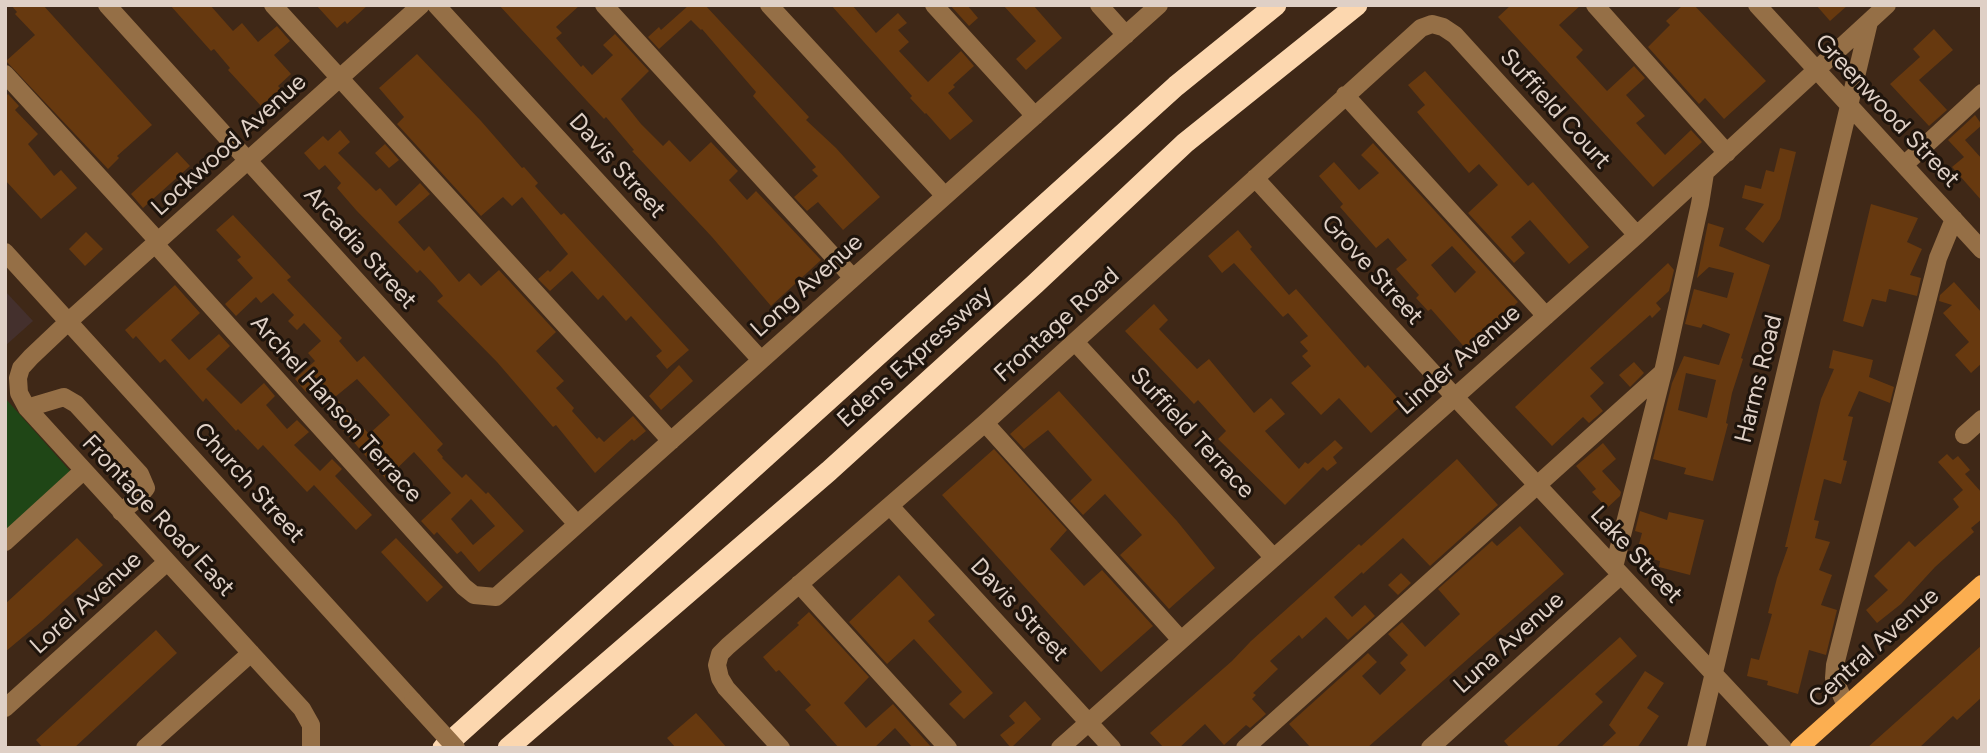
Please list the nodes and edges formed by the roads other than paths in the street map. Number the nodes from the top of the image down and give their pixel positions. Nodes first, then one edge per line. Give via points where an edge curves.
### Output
1 (107, 5) edge
2 (272, 5) edge
3 (421, 5) edge
4 (436, 5) edge
5 (604, 5) edge
6 (769, 5) edge
7 (934, 5) edge
8 (1099, 5) edge
9 (1159, 5) edge
10 (1276, 5) edge
11 (1357, 5) edge
12 (1595, 5) edge
13 (1757, 5) edge
14 (1886, 5) edge
15 (1869, 22) junction
16 (1432, 24) joint
17 (1126, 35) junction
18 (1816, 71) junction
19 (5, 74) edge
20 (340, 78) junction
21 (1982, 93) edge
22 (1345, 95) junction
23 (1850, 108) junction
24 (1035, 116) junction
25 (1727, 153) junction
26 (248, 160) junction
27 (1904, 165) junction
28 (1705, 173) junction
29 (1255, 178) junction
30 (944, 196) junction
31 (1954, 219) junction
32 (1637, 235) junction
33 (156, 243) junction
34 (1982, 250) edge
35 (5, 251) edge
36 (853, 278) junction
37 (1546, 316) junction
38 (69, 321) junction
39 (1075, 342) junction
40 (761, 360) junction
41 (1662, 372) junction
42 (1454, 396) junction
43 (27, 408) junction
44 (1982, 419) edge
45 (985, 424) junction
46 (1964, 435) dead end
47 (671, 441) junction
48 (83, 471) junction
49 (1537, 486) junction
50 (890, 506) junction
51 (121, 512) junction
52 (577, 524) junction
53 (5, 542) edge
54 (1274, 558) junction
55 (167, 562) junction
56 (1618, 571) junction
57 (799, 584) junction
58 (1982, 584) edge
59 (486, 597) joint
60 (1181, 640) junction
61 (251, 653) junction
62 (1713, 674) junction
63 (1846, 706) junction
64 (5, 708) edge
65 (1089, 723) junction
66 (311, 746) edge
67 (145, 748) edge
68 (443, 748) edge
69 (456, 748) edge
70 (508, 748) edge
71 (781, 748) edge
72 (948, 748) edge
73 (1060, 748) edge
74 (1112, 748) edge
75 (1245, 748) edge
76 (1430, 748) edge
77 (1696, 748) edge
78 (1783, 748) edge
79 (1799, 748) edge

1 - 26 street, Arcadia Street
2 - 20 street
3 - 20 street, Lockwood Avenue
4 - 40 street, Davis Street
5 - 36 street
6 - 30 street
7 - 24 street
8 - 17 street
9 - 17 street, Long Avenue
10 - 68 highway, Edens Expressway via 1176,86
11 - 70 highway, Edens Expressway via 1185,143 829,471
12 - 25 street
13 - 18 street, Greenwood Street
14 - 15 street, Linder Avenue
15 - 18 street, Linder Avenue
15 - 23 street, Harms Road
16 - 22 street, Frontage Road
16 - 32 street, Suffield Court via 1455,35
17 - 24 street, Long Avenue
18 - 23 street, Greenwood Street
18 - 25 street, Linder Avenue
19 - 33 street, Archel Hanson Terrace
20 - 26 street, Lockwood Avenue
20 - 47 street
21 - 27 street
22 - 29 street, Frontage Road
22 - 37 street
23 - 27 street, Greenwood Street
23 - 62 street, Harms Road
24 - 30 street, Long Avenue
25 - 28 street, Linder Avenue
26 - 33 street, Lockwood Avenue
26 - 52 street, Arcadia Street
27 - 31 street, Greenwood Street
28 - 32 street, Linder Avenue
28 - 41 street
29 - 39 street, Frontage Road
29 - 42 street, Grove Street
30 - 36 street, Long Avenue
31 - 34 street, Greenwood Street
31 - 63 street via 1938,258 1835,665 1834,678
32 - 37 street, Linder Avenue
33 - 38 street, Lockwood Avenue
33 - 59 street, Archel Hanson Terrace via 464,587
35 - 38 street, Church Street
36 - 40 street, Long Avenue
37 - 42 street, Linder Avenue
38 - 43 street, Frontage Road East via 21,368 19,393
38 - 69 street, Church Street, bridge
39 - 45 street, Frontage Road
39 - 54 street, Suffield Terrace
40 - 47 street, Long Avenue
41 - 49 street
41 - 56 street
42 - 49 street, Lake Street
42 - 54 street, Linder Avenue
43 - 48 street, Frontage Road East
43 - 51 street via 64,397 76,404 140,474 146,488
44 - 46 street
45 - 50 street, Frontage Road
45 - 60 street
47 - 52 street, Long Avenue
48 - 51 street, Frontage Road East
48 - 53 street
49 - 56 street, Lake Street
49 - 75 street
50 - 57 street, Frontage Road
50 - 65 street, Davis Street
51 - 55 street, Frontage Road East
52 - 59 street, Long Avenue via 506,590
54 - 60 street, Linder Avenue
55 - 61 street, Frontage Road East
55 - 64 street, Lorel Avenue
56 - 62 street, Lake Street
56 - 76 street, Luna Avenue
57 - 71 street, Frontage Road via 728,646 718,665 726,688
57 - 72 street
58 - 63 main road, Central Avenue
60 - 65 street, Linder Avenue
61 - 66 street, Frontage Road East via 302,709 312,725
61 - 67 street
62 - 77 street, Harms Road
62 - 78 street, Lake Street
63 - 79 main road, Central Avenue
65 - 73 street, Linder Avenue
65 - 74 street, Davis Street

